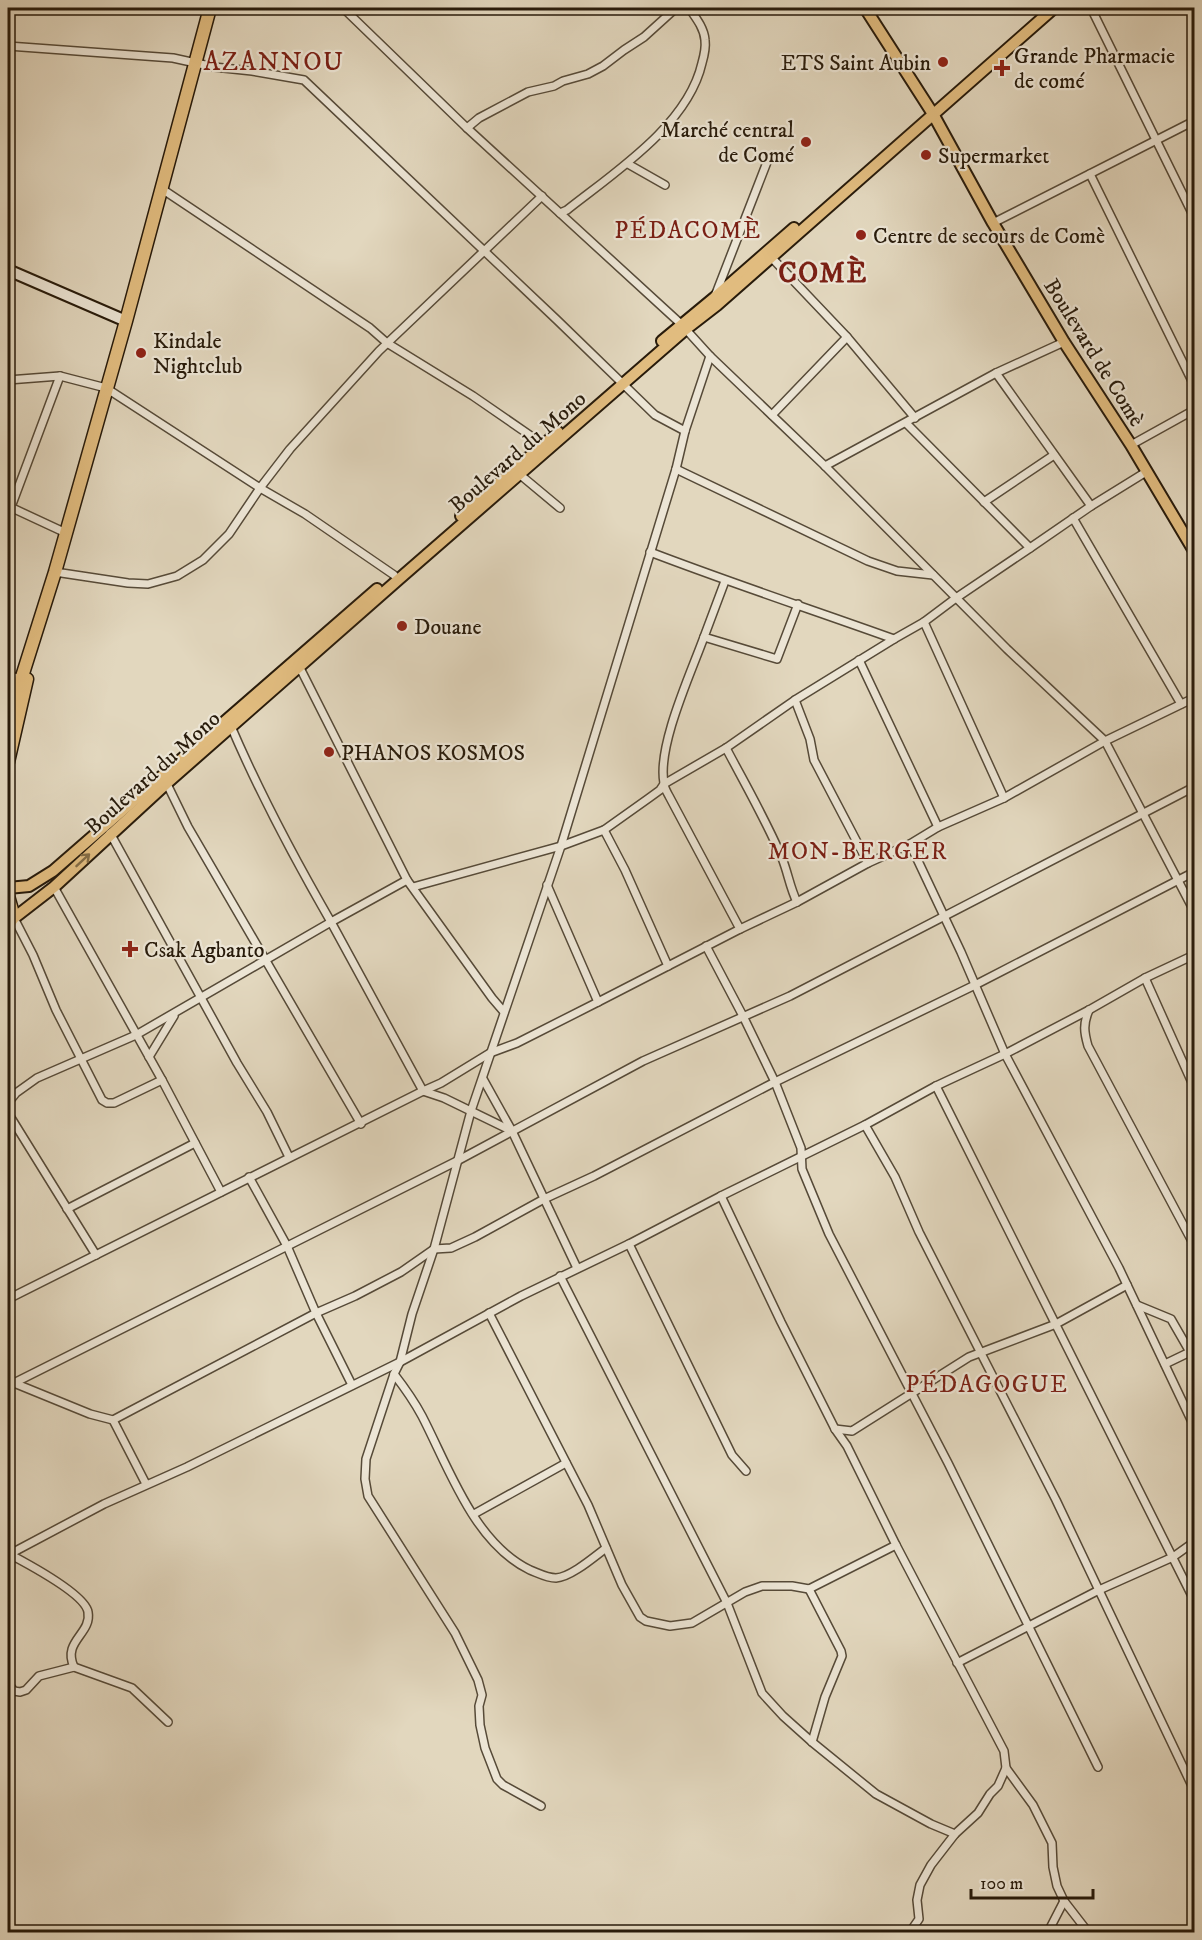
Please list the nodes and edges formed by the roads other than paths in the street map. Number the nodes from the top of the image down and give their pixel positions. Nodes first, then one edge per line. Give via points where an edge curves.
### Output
1 (10, 8) edge
2 (210, 8) edge
3 (343, 8) edge
4 (676, 8) edge
5 (689, 8) edge
6 (865, 8) edge
7 (1046, 8) edge
8 (1054, 8) edge
9 (1091, 8) edge
10 (8, 17) edge
11 (8, 45) edge
12 (195, 63) junction
13 (932, 112) junction
14 (1194, 121) edge
15 (467, 128) junction
16 (1157, 140) junction
17 (768, 157) dead end
18 (628, 164) junction
19 (1090, 174) junction
20 (665, 185) dead end
21 (162, 189) junction
22 (542, 196) junction
23 (560, 213) junction
24 (1194, 217) edge
25 (993, 222) junction
26 (486, 251) junction
27 (771, 257) junction
28 (10, 271) edge
29 (8, 284) edge
30 (714, 298) junction
31 (126, 321) junction
32 (684, 326) junction
33 (847, 337) junction
34 (1064, 342) junction
35 (387, 343) junction
36 (710, 356) junction
37 (996, 373) junction
38 (60, 376) junction
39 (8, 380) edge
40 (622, 382) junction
41 (1194, 385) edge
42 (106, 388) junction
43 (1194, 410) edge
44 (772, 415) junction
45 (915, 418) junction
46 (906, 423) junction
47 (685, 431) junction
48 (544, 445) junction
49 (1131, 445) junction
50 (1054, 455) junction
51 (825, 466) junction
52 (676, 469) junction
53 (1146, 472) junction
54 (517, 473) junction
55 (260, 488) junction
56 (984, 502) junction
57 (1091, 506) junction
58 (9, 507) edge
59 (560, 508) dead end
60 (1073, 518) junction
61 (66, 533) junction
62 (1030, 548) junction
63 (1194, 551) edge
64 (650, 552) junction
65 (55, 572) junction
66 (394, 575) junction
67 (933, 575) junction
68 (724, 581) junction
69 (956, 598) junction
70 (798, 604) junction
71 (924, 622) junction
72 (704, 637) junction
73 (894, 639) junction
74 (31, 650) junction
75 (859, 660) junction
76 (298, 663) junction
77 (14, 679) edge
78 (1194, 698) edge
79 (795, 700) junction
80 (1181, 704) junction
81 (8, 721) edge
82 (229, 723) junction
83 (1105, 741) junction
84 (726, 748) junction
85 (8, 762) edge
86 (165, 779) junction
87 (664, 784) junction
88 (1194, 787) edge
89 (1004, 798) junction
90 (1143, 812) junction
91 (938, 827) junction
92 (109, 830) junction
93 (604, 830) junction
94 (910, 844) junction
95 (561, 846) junction
96 (868, 863) junction
97 (1194, 872) edge
98 (407, 880) junction
99 (1179, 880) junction
100 (547, 885) junction
101 (54, 887) junction
102 (413, 887) junction
103 (8, 888) edge
104 (8, 896) edge
105 (797, 902) junction
106 (1194, 911) edge
107 (943, 916) junction
108 (332, 922) junction
109 (10, 923) edge
110 (740, 929) junction
111 (706, 946) junction
112 (1194, 955) edge
113 (266, 959) junction
114 (668, 966) junction
115 (1145, 978) junction
116 (975, 985) junction
117 (202, 997) junction
118 (598, 1002) junction
119 (1089, 1010) junction
120 (504, 1012) junction
121 (176, 1013) junction
122 (743, 1016) junction
123 (136, 1035) junction
124 (490, 1053) junction
125 (1005, 1053) junction
126 (149, 1057) junction
127 (80, 1060) junction
128 (483, 1078) junction
129 (162, 1080) junction
130 (775, 1082) junction
131 (936, 1086) junction
132 (1194, 1087) edge
133 (423, 1091) junction
134 (8, 1103) edge
135 (471, 1111) junction
136 (8, 1113) edge
137 (361, 1124) junction
138 (865, 1125) junction
139 (512, 1131) junction
140 (195, 1143) junction
141 (802, 1156) junction
142 (289, 1157) junction
143 (457, 1161) junction
144 (249, 1177) junction
145 (221, 1192) junction
146 (721, 1196) junction
147 (544, 1199) junction
148 (67, 1209) junction
149 (629, 1244) junction
150 (1194, 1245) edge
151 (287, 1246) junction
152 (434, 1249) junction
153 (96, 1255) junction
154 (577, 1268) junction
155 (560, 1276) junction
156 (1127, 1285) junction
157 (8, 1299) edge
158 (1137, 1305) junction
159 (316, 1312) junction
160 (489, 1314) junction
161 (1056, 1324) junction
162 (1192, 1351) edge
163 (980, 1352) junction
164 (400, 1362) junction
165 (1165, 1364) junction
166 (394, 1374) junction
167 (11, 1384) edge
168 (352, 1385) junction
169 (912, 1392) junction
170 (113, 1420) junction
171 (1194, 1425) edge
172 (835, 1429) junction
173 (852, 1431) junction
174 (847, 1446) junction
175 (566, 1463) junction
176 (746, 1472) dead end
177 (146, 1484) junction
178 (474, 1514) junction
179 (1194, 1542) edge
180 (896, 1545) junction
181 (606, 1548) junction
182 (9, 1555) edge
183 (1173, 1557) junction
184 (809, 1589) junction
185 (1099, 1590) junction
186 (1194, 1600) edge
187 (727, 1603) junction
188 (1028, 1626) junction
189 (957, 1663) junction
190 (74, 1667) junction
191 (8, 1683) edge
192 (168, 1722) dead end
193 (812, 1742) junction
194 (1098, 1767) dead end
195 (1006, 1768) junction
196 (1194, 1790) edge
197 (541, 1806) dead end
198 (955, 1834) junction
199 (1064, 1901) junction
200 (910, 1932) edge
201 (1048, 1932) edge
202 (1088, 1932) edge

1 - 10 street
2 - 12 highway
3 - 15 street
4 - 15 street via 603,66 528,92
5 - 18 street via 702,27 706,43 695,87 660,133
6 - 13 main road, Boulevard de Comè
7 - 13 main road, Boulevard du Mono
8 - 13 main road, Boulevard du Mono
9 - 16 street
11 - 12 street
12 - 21 highway
12 - 26 street via 304,80
13 - 25 main road, Boulevard de Comè
13 - 27 main road, Boulevard du Mono
13 - 30 main road, Boulevard du Mono
14 - 16 street
15 - 22 street
16 - 19 street
16 - 24 street
17 - 30 street
18 - 20 street
18 - 23 street
19 - 25 street
19 - 41 street
21 - 31 highway
21 - 35 street
22 - 23 street
22 - 26 street
23 - 32 street
25 - 34 main road, Boulevard de Comè
26 - 35 street
26 - 40 street
27 - 32 main road, Boulevard du Mono
27 - 33 street
28 - 29 street
28 - 31 street
30 - 32 main road, Boulevard du Mono
31 - 42 highway
32 - 36 street
32 - 40 main road, Boulevard du Mono
33 - 44 street
33 - 45 street
34 - 37 street
34 - 49 main road, Boulevard de Comè
35 - 48 street
35 - 55 street via 290,449
36 - 44 street
36 - 47 street
37 - 45 street
37 - 50 street
38 - 39 street
38 - 42 street
38 - 58 street
40 - 47 street via 655,415
40 - 48 main road, Boulevard du Mono
40 - 54 main road, Boulevard du Mono
42 - 55 street
42 - 61 highway
43 - 49 street
44 - 51 street
45 - 46 street
46 - 51 street
46 - 56 street
47 - 52 street
48 - 54 main road, Boulevard du Mono
49 - 53 main road, Boulevard de Comè
50 - 56 street
50 - 57 street
51 - 67 street
52 - 64 street
52 - 67 street via 868,561 897,571
53 - 57 street
53 - 63 main road, Boulevard de Comè
54 - 59 street
54 - 66 main road, Boulevard du Mono
54 - 76 main road, Boulevard du Mono
55 - 65 street via 213,551 177,576 139,585
55 - 66 street
56 - 62 street
57 - 60 street
58 - 61 street
60 - 62 street
60 - 80 street
61 - 65 highway
62 - 69 street
64 - 68 street
64 - 95 street
65 - 74 highway
66 - 76 main road, Boulevard du Mono
67 - 69 street
68 - 70 street
68 - 72 street
69 - 71 street
69 - 83 street
70 - 72 street via 777,659
70 - 73 street
71 - 73 street
71 - 89 street
72 - 87 street via 670,729
73 - 75 street
74 - 77 highway
74 - 85 highway
75 - 79 street
75 - 91 street
76 - 82 main road, Boulevard du Mono
76 - 98 street
77 - 81 highway
78 - 80 street
79 - 84 street
79 - 96 street via 814,760
80 - 83 street
82 - 86 main road, Boulevard du Mono
82 - 108 street via 302,872
83 - 89 street
83 - 90 street
84 - 87 street
84 - 105 street via 780,855
86 - 92 main road, Boulevard du Mono
86 - 113 street via 188,827
87 - 93 street
87 - 110 street
88 - 90 street
89 - 91 street
90 - 99 street
90 - 107 street
91 - 94 street
101 -> 92 main road, Boulevard du Mono
92 - 103 main road, Boulevard du Mono via 36,883
92 - 117 street
93 - 95 street
93 - 114 street
94 - 96 street
94 - 107 street
95 - 100 street
95 - 102 street
96 - 105 street
97 - 99 street
98 - 102 street
98 - 108 street
99 - 106 street
99 - 116 street
100 - 118 street
100 - 120 street
101 - 109 main road, Boulevard du Mono
101 - 123 street
102 - 120 street
104 - 109 highway
105 - 110 street
107 - 116 street
107 - 122 street via 790,996
108 - 113 street
108 - 133 street
109 - 127 street
110 - 111 street
111 - 114 street
111 - 122 street
112 - 115 street
113 - 117 street
113 - 137 street
114 - 118 street
115 - 119 street
115 - 132 street
116 - 125 street
116 - 130 street
117 - 121 street
117 - 142 street
118 - 124 street
119 - 125 street
119 - 150 street via 1084,1022 1088,1046
120 - 124 street
121 - 123 street
121 - 126 street
122 - 130 street
122 - 139 street via 643,1061
123 - 126 street
123 - 127 street
124 - 128 street
124 - 133 street
125 - 131 street
125 - 156 street
126 - 129 street
127 - 129 street via 107,1103
127 - 134 street via 37,1078
128 - 135 street
128 - 139 street
129 - 140 street
130 - 141 street
130 - 147 street
131 - 138 street
131 - 161 street
133 - 135 street
133 - 137 street
135 - 139 street
135 - 143 street
136 - 148 street
137 - 142 street
138 - 141 street
138 - 163 street via 895,1177
139 - 143 street
139 - 147 street
140 - 145 street
140 - 148 street
141 - 146 street
141 - 169 street via 802,1169 829,1234
142 - 144 street
143 - 151 street
143 - 152 street
144 - 145 street
144 - 151 street
145 - 153 street
146 - 149 street
146 - 172 street
147 - 152 street via 451,1248
147 - 154 street
148 - 153 street
149 - 154 street
149 - 176 street via 732,1455
151 - 159 street
151 - 167 street
152 - 159 street via 402,1272
152 - 164 street
153 - 157 street
154 - 155 street
155 - 160 street
155 - 187 street
156 - 158 street
156 - 161 street
158 - 162 street via 1172,1319
158 - 165 street
159 - 168 street
159 - 170 street
160 - 164 street
160 - 175 street
161 - 163 street
161 - 183 street
162 - 165 street
163 - 169 street
163 - 185 street
164 - 166 street
164 - 168 street
165 - 171 street
166 - 178 street via 408,1392
166 - 197 street via 366,1459 364,1479 368,1496 455,1633 478,1680 482,1695 480,1725 497,1779
167 - 170 street
168 - 177 street
169 - 173 street
169 - 188 street
170 - 177 street
172 - 173 street
172 - 174 street
173 - 174 street
174 - 180 street
175 - 178 street
175 - 181 street
177 - 182 street
178 - 181 street via 502,1552 543,1576 565,1576
179 - 183 street
180 - 184 street
180 - 189 street
181 - 187 street via 633,1608 646,1621 670,1626 692,1623
182 - 190 street via 51,1577 87,1608 87,1623 70,1652
183 - 185 street
183 - 186 street
184 - 187 street via 762,1586
184 - 193 street via 842,1656
185 - 188 street
185 - 196 street
187 - 193 street via 762,1693
188 - 189 street
188 - 194 street
189 - 195 street via 1004,1751
190 - 191 street via 39,1676 20,1692
190 - 192 street via 132,1688
193 - 198 street via 876,1794
195 - 198 street via 978,1813
195 - 199 street via 1033,1805 1052,1843 1053,1867
198 - 200 street via 920,1885 919,1919
199 - 201 street
199 - 202 street

